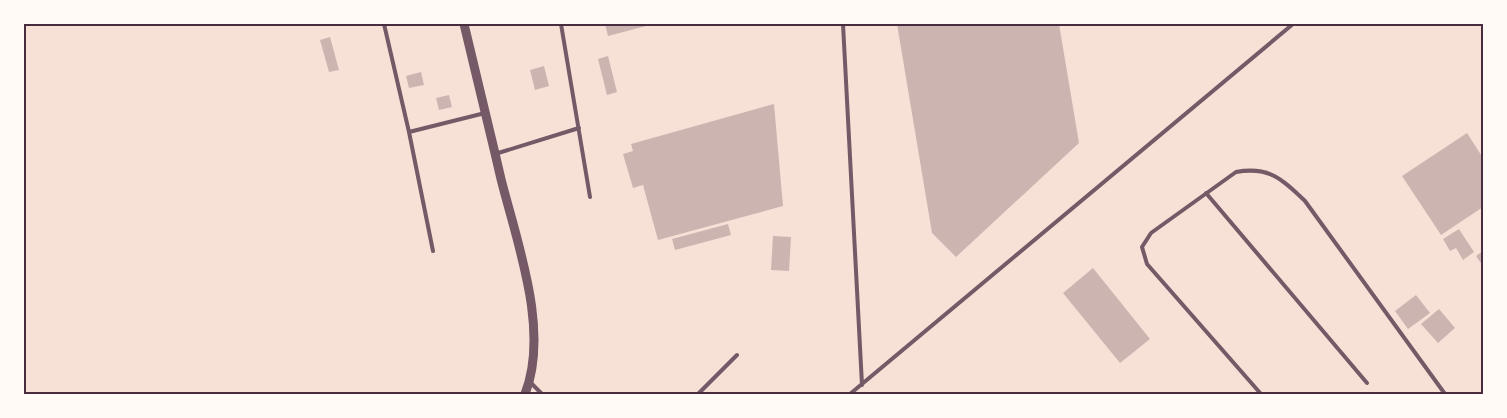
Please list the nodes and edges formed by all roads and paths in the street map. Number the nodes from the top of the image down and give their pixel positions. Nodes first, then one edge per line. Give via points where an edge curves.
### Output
1 (384, 24) edge
2 (464, 24) edge
3 (561, 24) edge
4 (843, 24) edge
5 (1293, 24) edge
6 (485, 113) junction
7 (579, 128) junction
8 (409, 132) junction
9 (495, 154) junction
10 (1206, 193) junction
11 (590, 197) dead end
12 (433, 251) dead end
13 (738, 354) dead end
14 (530, 382) junction
15 (1367, 383) dead end
16 (862, 385) junction
17 (525, 394) edge
18 (542, 394) edge
19 (698, 394) edge
20 (850, 394) edge
21 (1261, 394) edge
22 (1445, 394) edge

1 - 8 lane
2 - 6 street
3 - 7 lane
4 - 16 lane
5 - 16 lane
6 - 8 lane
6 - 9 street
7 - 9 lane
7 - 11 lane
8 - 12 lane
9 - 14 street via 527,284 534,334
10 - 15 lane
10 - 21 lane via 1151,232 1142,247 1147,264
10 - 22 lane via 1236,172 1252,169 1270,172 1290,186 1305,201
13 - 19 lane
14 - 17 street
14 - 18 lane
16 - 20 lane

